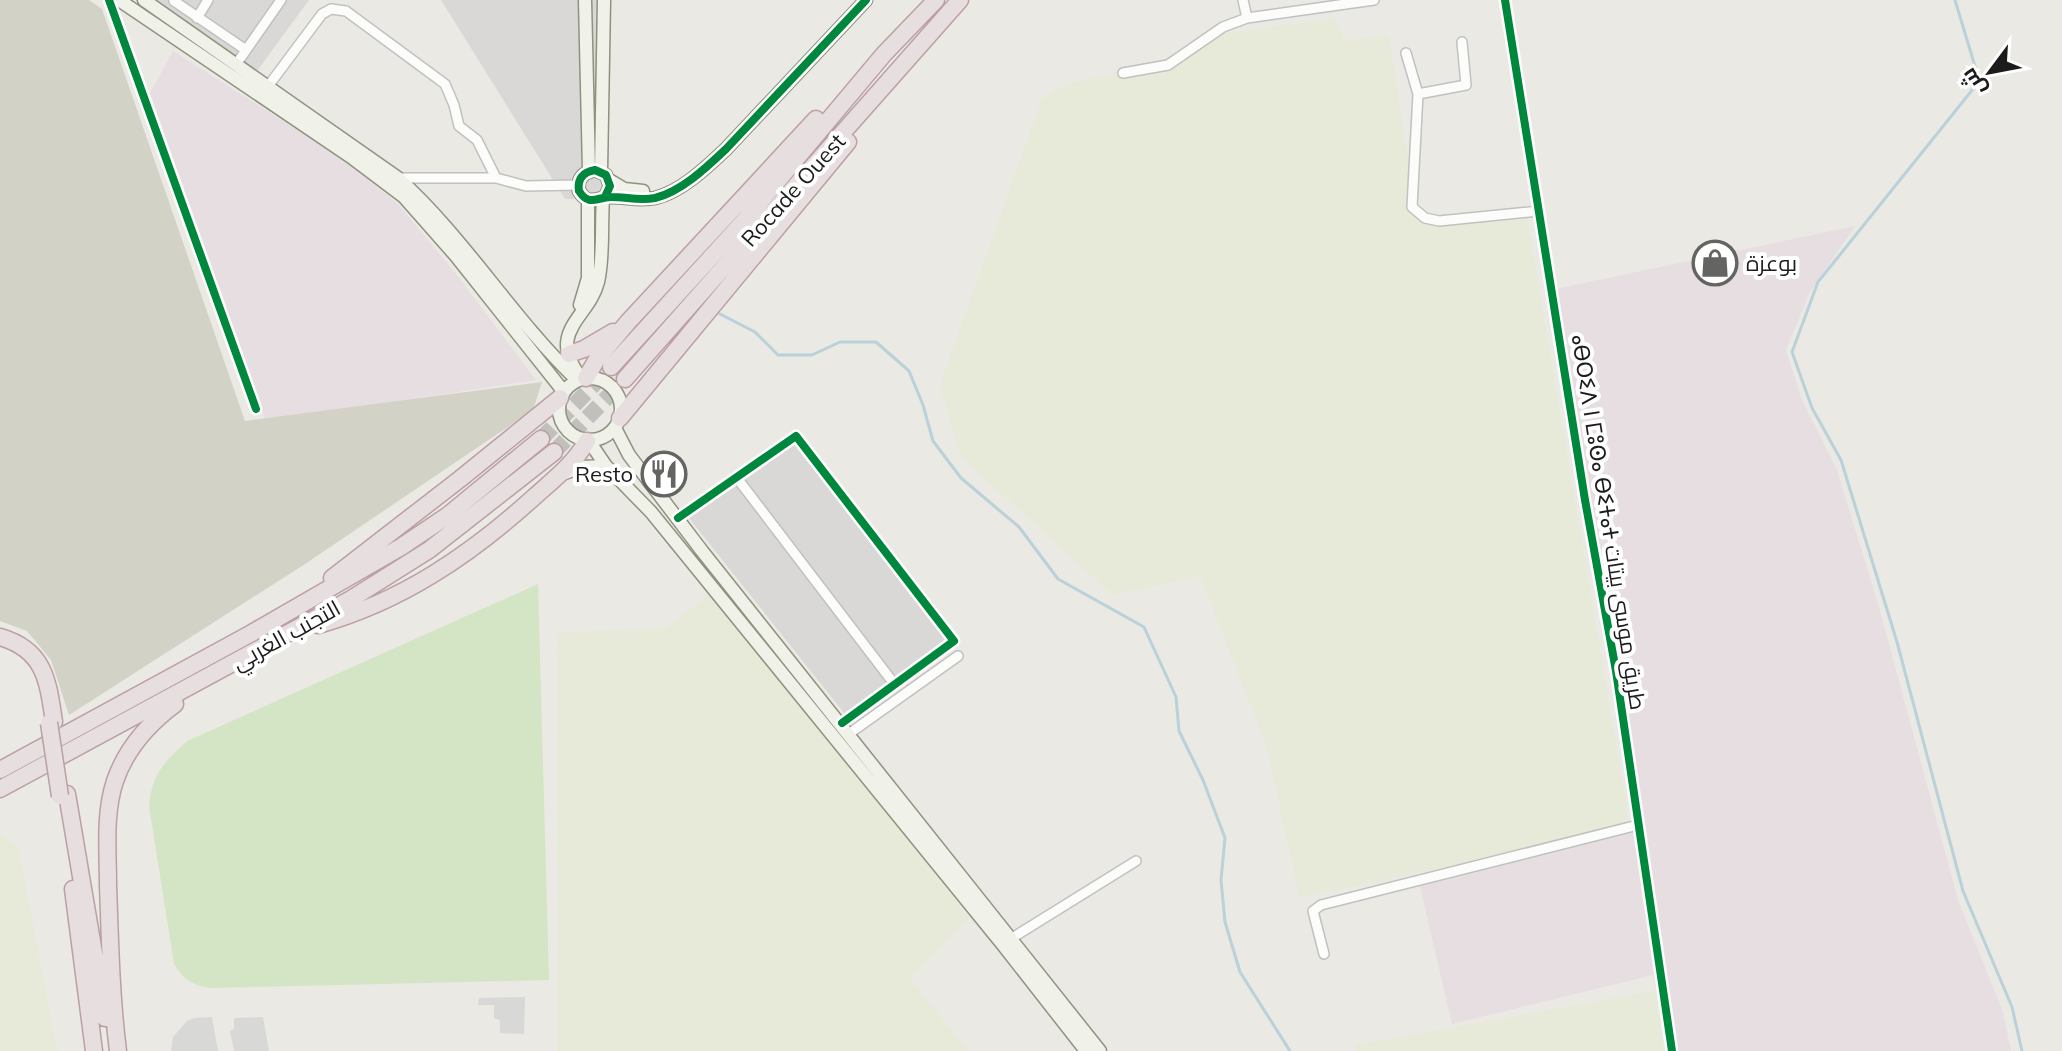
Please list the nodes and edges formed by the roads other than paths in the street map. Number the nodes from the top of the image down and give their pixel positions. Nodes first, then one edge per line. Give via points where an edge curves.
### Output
1 (109, 0) edge
2 (119, 0) edge
3 (144, 0) edge
4 (208, 0) edge
5 (281, 0) edge
6 (585, 0) edge
7 (866, 0) edge
8 (936, 0) edge
9 (960, 0) edge
10 (1243, 0) edge
11 (1374, 0) edge
12 (1505, 0) edge
13 (174, 1) edge
14 (604, 1) edge
15 (165, 14) junction
16 (197, 18) junction
17 (1247, 18) junction
18 (1462, 42) dead end
19 (922, 45) junction
20 (246, 50) junction
21 (1406, 53) dead end
22 (884, 54) junction
23 (237, 63) junction
24 (1123, 73) dead end
25 (269, 85) junction
26 (1418, 94) junction
27 (599, 174) junction
28 (398, 178) junction
29 (496, 178) junction
30 (578, 185) junction
31 (674, 190) junction
32 (604, 198) junction
33 (588, 200) junction
34 (1539, 211) junction
35 (577, 316) junction
36 (628, 322) junction
37 (569, 354) junction
38 (611, 367) tunnel mouth
39 (582, 379) junction
40 (625, 379) tunnel mouth
41 (562, 395) junction
42 (256, 409) dead end
43 (617, 423) junction
44 (541, 439) tunnel mouth
45 (588, 441) junction
46 (554, 452) tunnel mouth
47 (606, 466) junction
48 (559, 475) junction
49 (737, 478) junction
50 (678, 518) junction
51 (281, 616) junction
52 (294, 632) junction
53 (0, 637) edge
54 (0, 644) edge
55 (251, 655) junction
56 (958, 656) dead end
57 (895, 685) junction
58 (56, 726) junction
59 (846, 728) junction
60 (0, 760) edge
61 (0, 770) edge
62 (0, 789) edge
63 (64, 795) junction
64 (1638, 825) junction
65 (1136, 861) dead end
66 (1012, 938) junction
67 (1324, 954) dead end
68 (94, 1051) edge
69 (111, 1051) edge
70 (118, 1051) edge
71 (1086, 1051) edge
72 (1100, 1051) edge
73 (1672, 1051) edge

1 - 42 street
2 - 41 main road via 404,197
3 - 15 main road
4 - 16 street
5 - 20 street
6 - 14 main road
6 - 27 main road
7 - 31 main road via 726,149
8 - 22 highway, Rocade Ouest
9 - 19 highway, Rocade Ouest
10 - 17 street
11 - 17 street
12 - 34 street, ⴰⴱⵔⵉⴷ ⵏ ⵎⵓⵙⴰ ⴱⵉⵜⴰⵜ طريق موسى بيتات
13 - 15 street
13 - 16 street
14 - 27 main road
15 - 23 main road
16 - 20 street
17 - 24 street via 1223,27 1168,65
18 - 26 street via 1466,85
19 - 40 highway, Rocade Ouest
19 - 43 highway via 824,174
20 - 23 street
21 - 26 street
22 - 36 highway
22 - 38 highway, Rocade Ouest via 744,221
23 - 25 main road
25 - 28 main road
25 - 29 street via 322,14 346,11 445,84 459,126 477,140
26 - 34 street via 1412,207 1439,221
27 - 30 main road via 581,176
27 - 31 main road via 632,191
27 - 32 main road via 610,186
28 - 29 street
28 - 39 main road via 428,204 544,347
29 - 30 street via 526,186
30 - 33 main road
31 - 32 main road via 652,199
32 - 33 main road
32 - 35 main road via 598,279
33 - 35 main road via 588,278
34 - 64 street, ⴰⴱⵔⵉⴷ ⵏ ⵎⵓⵙⴰ ⴱⵉⵜⴰⵜ طريق موسى بيتات
35 - 37 main road
36 - 37 highway
36 - 39 highway
37 - 39 main road
39 - 41 main road
39 - 43 main road via 596,378 614,389 619,398
41 - 45 main road via 563,426
41 - 51 highway
43 - 45 main road via 599,439
43 - 50 main road via 629,455
44 - 51 highway, التجنب الغربي via 435,524
45 - 47 main road
45 - 48 highway
46 - 52 highway, التجنب الغربي via 429,550
47 - 48 main road
47 - 71 main road via 651,512
48 - 52 highway via 451,565 379,603
49 - 50 street
49 - 57 street
49 - 57 street via 796,436 954,641
50 - 59 main road
51 - 58 highway, التجنب الغربي
52 - 55 highway, التجنب الغربي
53 - 58 highway via 23,646 42,669
54 - 58 highway via 20,653 38,674
55 - 62 highway, التجنب الغربي
55 - 70 highway via 154,720 116,779 107,823
56 - 59 street
57 - 59 street
58 - 60 highway
58 - 61 highway, التجنب الغربي
58 - 63 highway, bridge
59 - 66 main road
63 - 68 highway
63 - 69 highway
64 - 67 street via 1321,905 1313,911
64 - 73 street, ⴰⴱⵔⵉⴷ ⵏ ⵎⵓⵙⴰ ⴱⵉⵜⴰⵜ طريق موسى بيتات
65 - 66 street
66 - 72 main road

